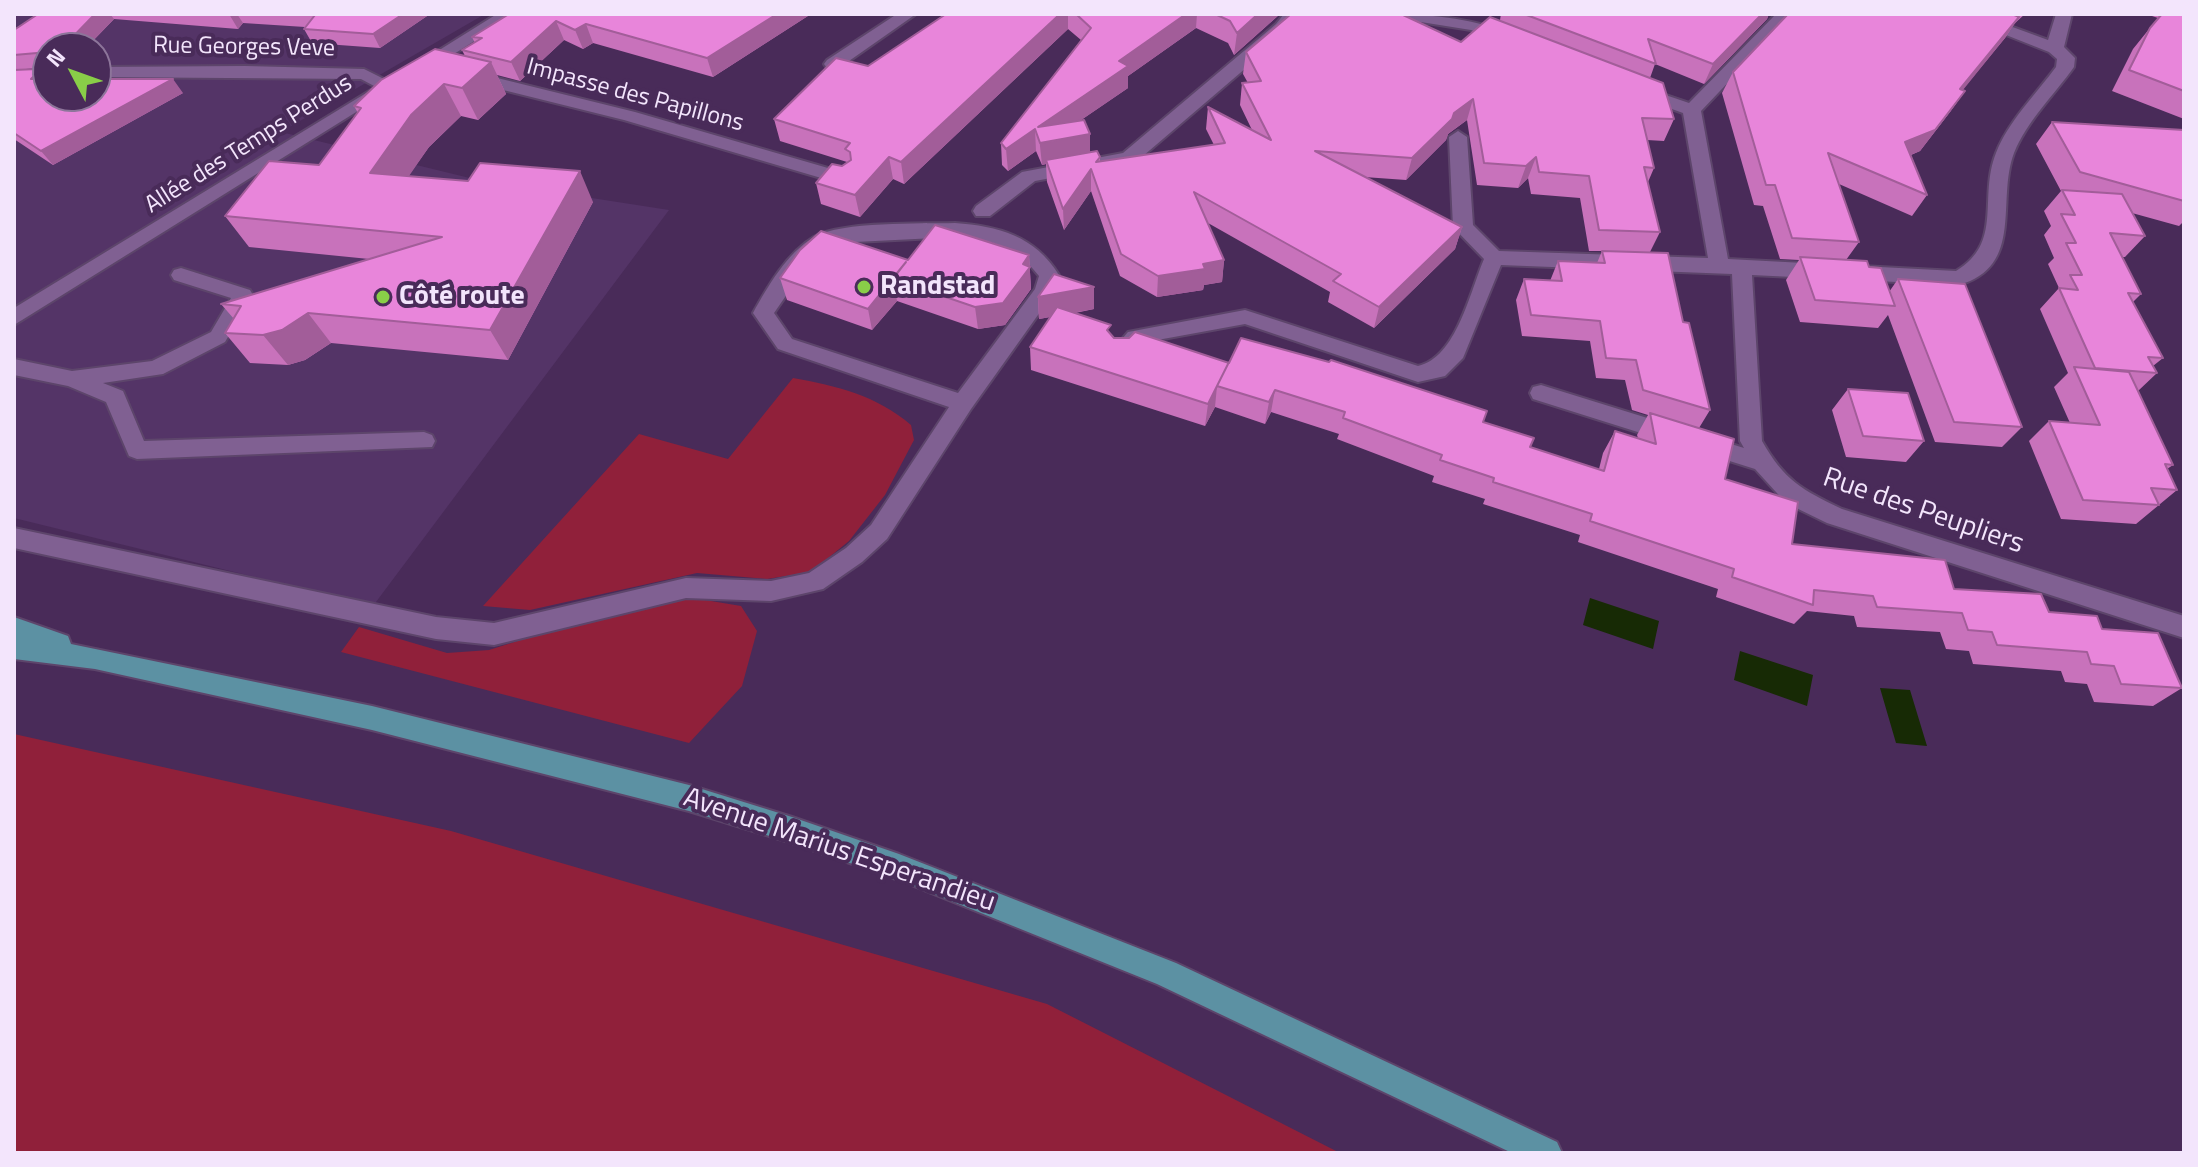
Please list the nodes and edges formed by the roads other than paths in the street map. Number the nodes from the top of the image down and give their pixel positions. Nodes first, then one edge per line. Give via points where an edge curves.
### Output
1 (509, 14) edge
2 (908, 14) edge
3 (1292, 14) edge
4 (1402, 14) edge
5 (1785, 14) edge
6 (1961, 14) edge
7 (2064, 14) edge
8 (1479, 20) edge
9 (1525, 44) edge
10 (2055, 48) junction
11 (833, 64) edge
12 (112, 72) edge
13 (410, 73) junction
14 (1621, 83) edge
15 (389, 86) junction
16 (1692, 110) junction
17 (1458, 137) dead end
18 (845, 179) edge
19 (983, 211) dead end
20 (1494, 258) junction
21 (1719, 265) junction
22 (1742, 268) junction
23 (181, 275) dead end
24 (14, 318) edge
25 (1121, 353) edge
26 (14, 367) edge
27 (72, 379) junction
28 (1541, 393) dead end
29 (963, 403) junction
30 (424, 441) dead end
31 (1763, 463) junction
32 (14, 538) edge
33 (2184, 627) edge
34 (14, 628) edge
35 (14, 648) edge
36 (95, 658) junction
37 (1546, 1153) edge

1 - 13 street, Allée des Temps Perdus
2 - 11 street
3 - 19 street via 1129,158 1029,176
4 - 8 street
5 - 16 street
6 - 10 street
7 - 10 street
8 - 9 street
10 - 22 street via 2066,58 2065,67 2005,153 1994,247 1979,269 1959,278
12 - 15 street, Rue Georges Veve via 364,74
13 - 15 street, Allée des Temps Perdus
13 - 18 street, Impasse des Papillons via 454,73 629,116
14 - 16 street
15 - 24 street, Allée des Temps Perdus
16 - 21 street
17 - 20 street via 1463,227
20 - 21 street
20 - 25 street via 1456,353 1437,370 1418,374 1245,317 1135,337
21 - 22 street
22 - 31 street, Rue des Peupliers via 1751,441
23 - 27 street via 243,295 218,337 156,368
26 - 27 street
27 - 30 street via 115,397 137,450
28 - 31 street
29 - 29 street via 1045,291 1049,275 1027,248 973,228 855,233 822,241 798,262 763,313 785,344
29 - 32 street via 879,532 815,582 771,591 686,588 494,634 436,628
31 - 33 street, Rue des Peupliers via 1794,497 1835,516
34 - 36 main road, Avenue Marius Esperandieu
35 - 36 main road, Avenue Marius Esperandieu
36 - 37 main road, Avenue Marius Esperandieu via 372,718 689,798 792,830 914,872 1166,973

